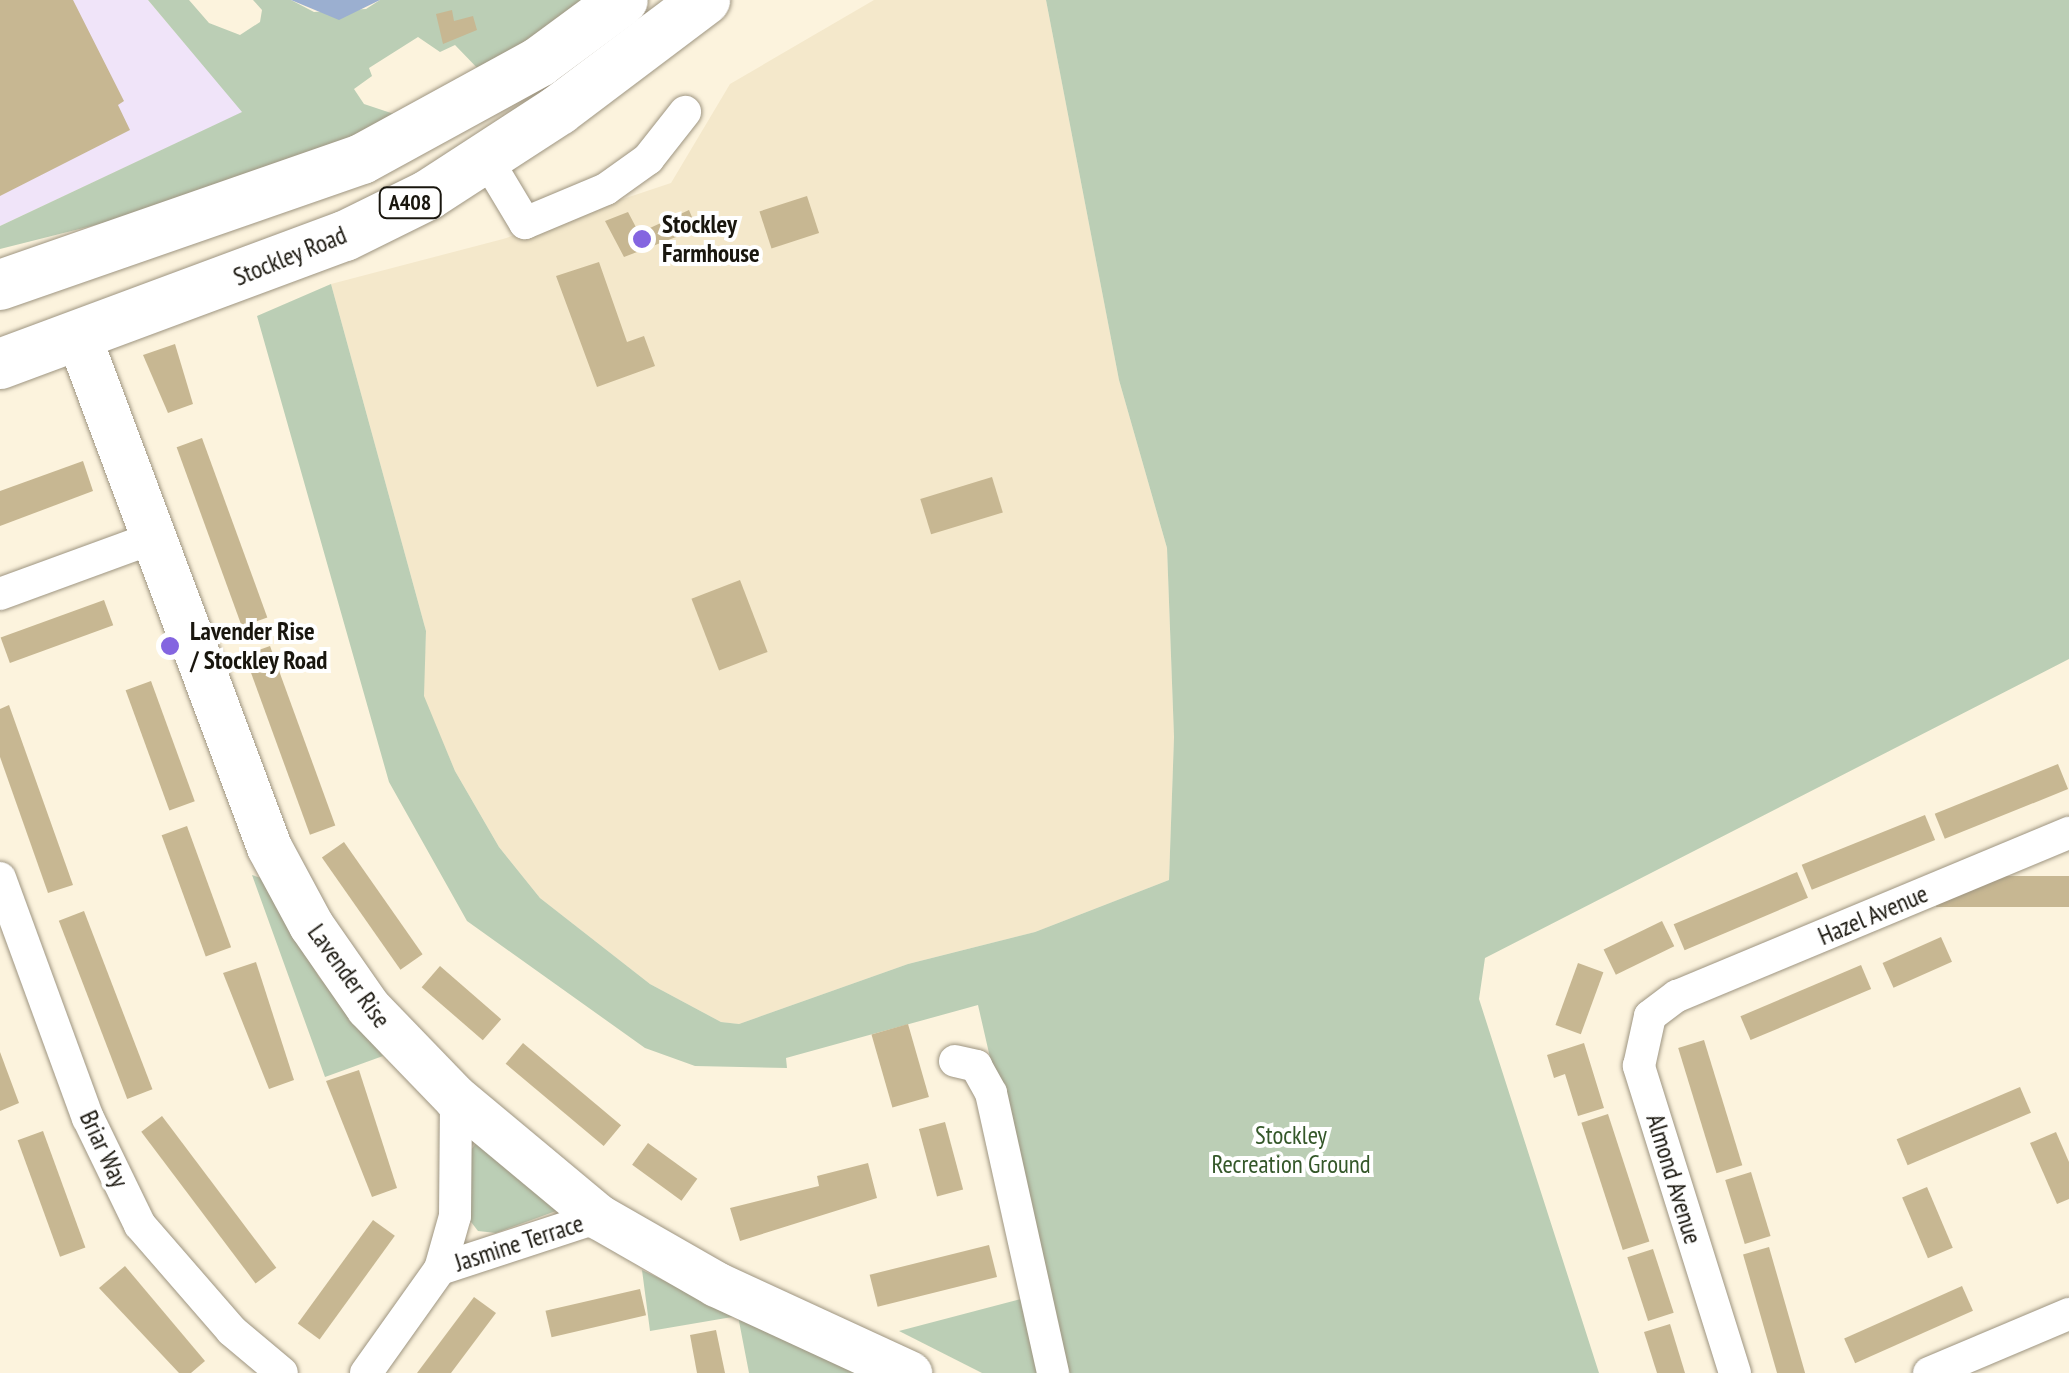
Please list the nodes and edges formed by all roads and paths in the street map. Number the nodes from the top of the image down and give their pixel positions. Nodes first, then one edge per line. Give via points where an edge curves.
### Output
1 (623, 0) edge
2 (705, 0) edge
3 (685, 112) dead end
4 (486, 158) junction
5 (0, 286) edge
6 (29, 348) edge
7 (150, 539) junction
8 (0, 594) edge
9 (2069, 833) edge
10 (0, 878) edge
11 (1676, 996) joint
12 (954, 1061) dead end
13 (456, 1098) junction
14 (598, 1217) junction
15 (440, 1268) junction
16 (2069, 1314) edge
17 (282, 1373) edge
18 (366, 1373) edge
19 (909, 1373) edge
20 (1053, 1373) edge
21 (1735, 1373) edge
22 (1929, 1373) edge

1 - 5 main road, A408 via 524,71 362,159
2 - 4 main road, Stockley Road / A408
3 - 4 street via 648,158 606,189 525,223
4 - 6 main road, Stockley Road / A408 via 344,236
6 - 7 street, Lavender Rise
7 - 8 street
7 - 13 street, Lavender Rise via 269,847 311,925 368,1007
9 - 11 street, Hazel Avenue
10 - 17 street, Briar Way via 88,1118 140,1225 232,1331
11 - 21 street, Almond Avenue via 1650,1016 1639,1066
12 - 20 street via 981,1070 991,1093
13 - 14 street, Lavender Rise
13 - 15 street, Jasmine Terrace via 454,1216
14 - 15 street, Jasmine Terrace
14 - 19 street, Lavender Rise via 716,1284
15 - 18 street, Jasmine Terrace
16 - 22 street

